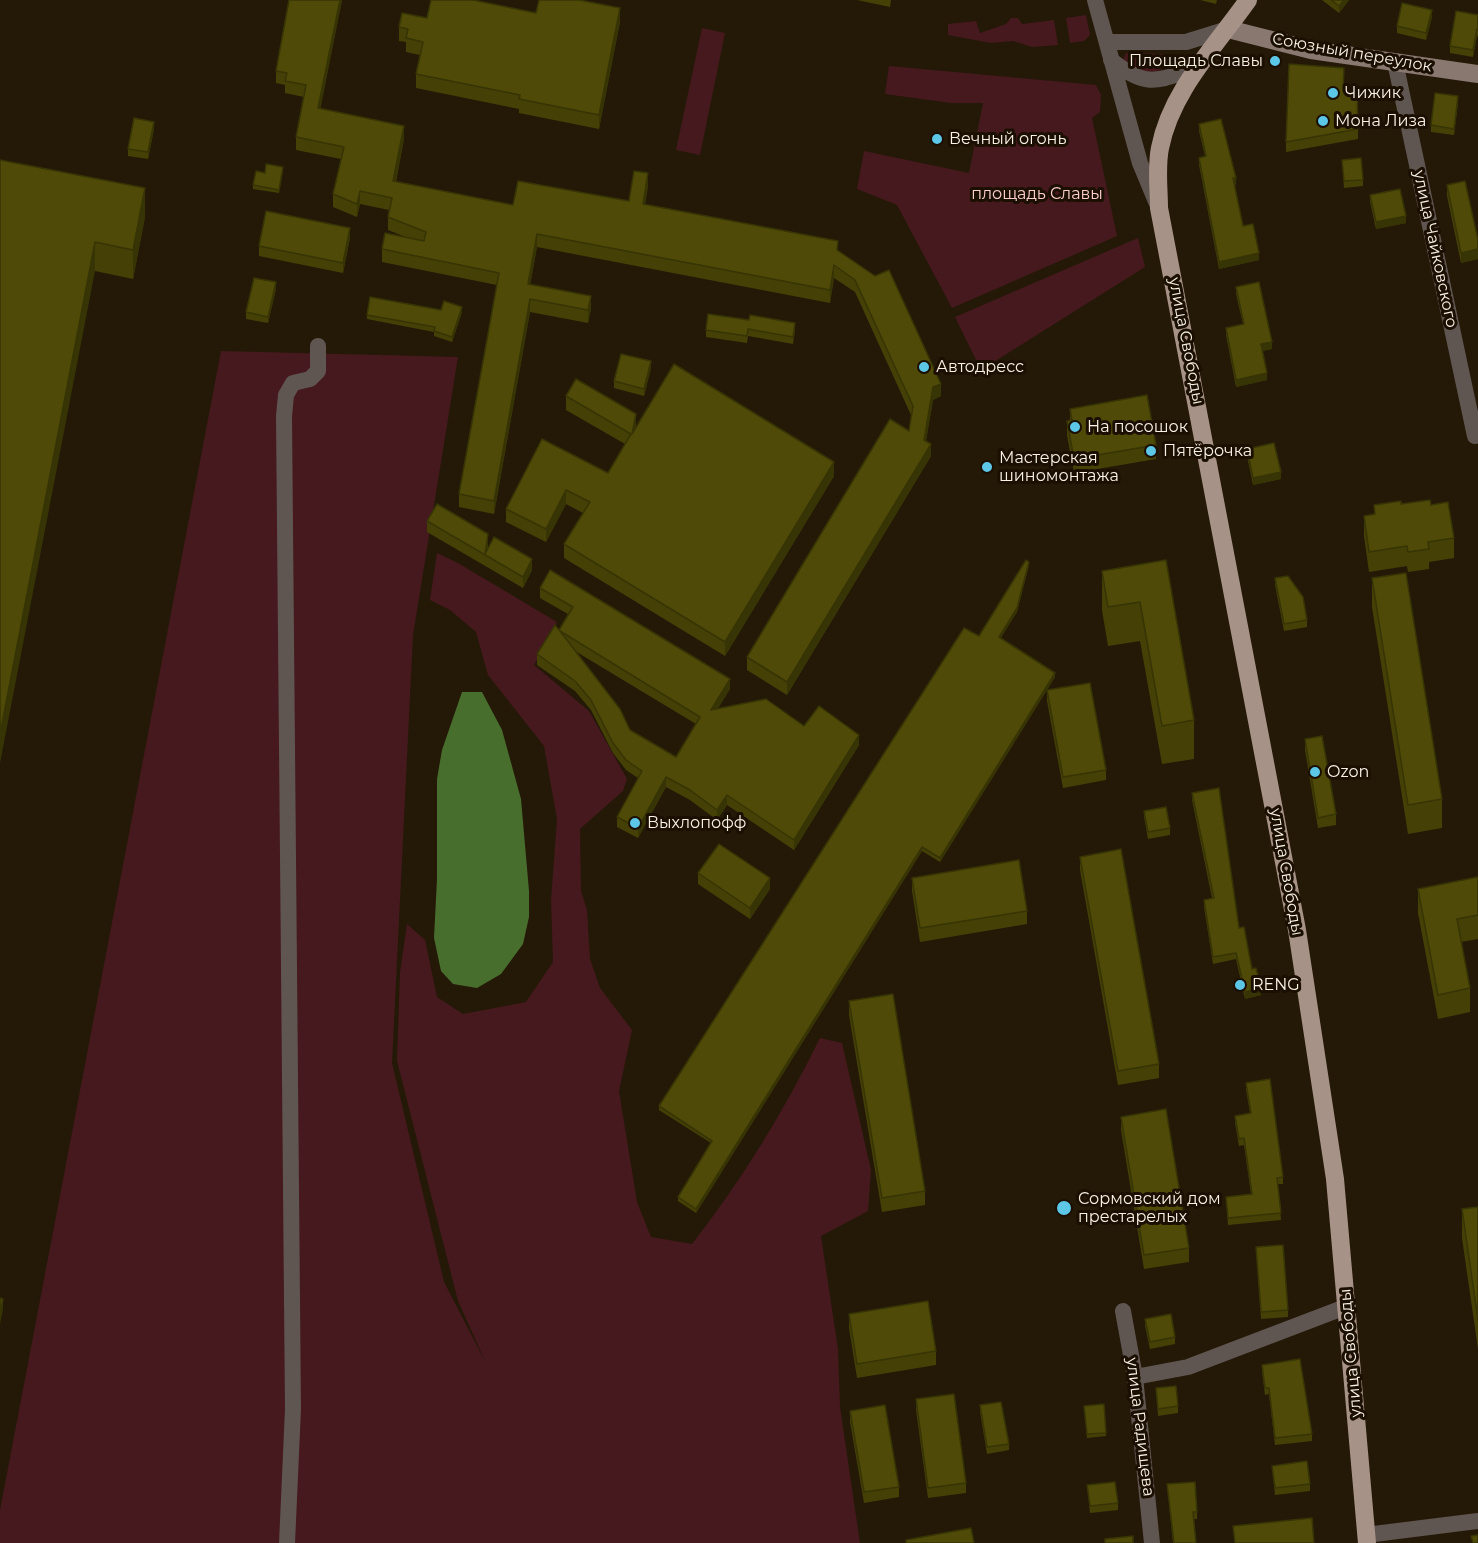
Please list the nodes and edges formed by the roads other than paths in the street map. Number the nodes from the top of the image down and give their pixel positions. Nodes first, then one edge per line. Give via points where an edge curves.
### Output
1 (1095, 0) edge
2 (1248, 0) edge
3 (1228, 29) junction
4 (1107, 42) junction
5 (1111, 60) junction
6 (1395, 62) junction
7 (1197, 68) junction
8 (1478, 74) edge
9 (1159, 208) junction
10 (318, 346) dead end
11 (1475, 436) dead end
12 (1348, 1306) junction
13 (1123, 1311) dead end
14 (1135, 1377) junction
15 (1478, 1521) edge
16 (1366, 1539) edge
17 (287, 1543) edge
18 (1152, 1543) edge

1 - 4 street, улица Свободы
2 - 3 main road, улица Свободы
3 - 4 street via 1186,42
3 - 6 street, Союзный переулок via 1311,50
3 - 7 main road, улица Свободы
4 - 5 street, улица Свободы
5 - 7 street via 1132,77 1155,81
5 - 9 street, улица Свободы via 1140,163
6 - 8 street, Союзный переулок
6 - 11 street, улица Чайковского
7 - 9 main road, улица Свободы via 1168,115 1159,150
9 - 12 main road, улица Свободы via 1297,930 1335,1179
10 - 17 street via 318,371 290,388 284,416 293,1397
12 - 14 street via 1188,1367
12 - 16 main road, улица Свободы
13 - 14 street, улица Радищева
14 - 18 street, улица Радищева
15 - 16 street

